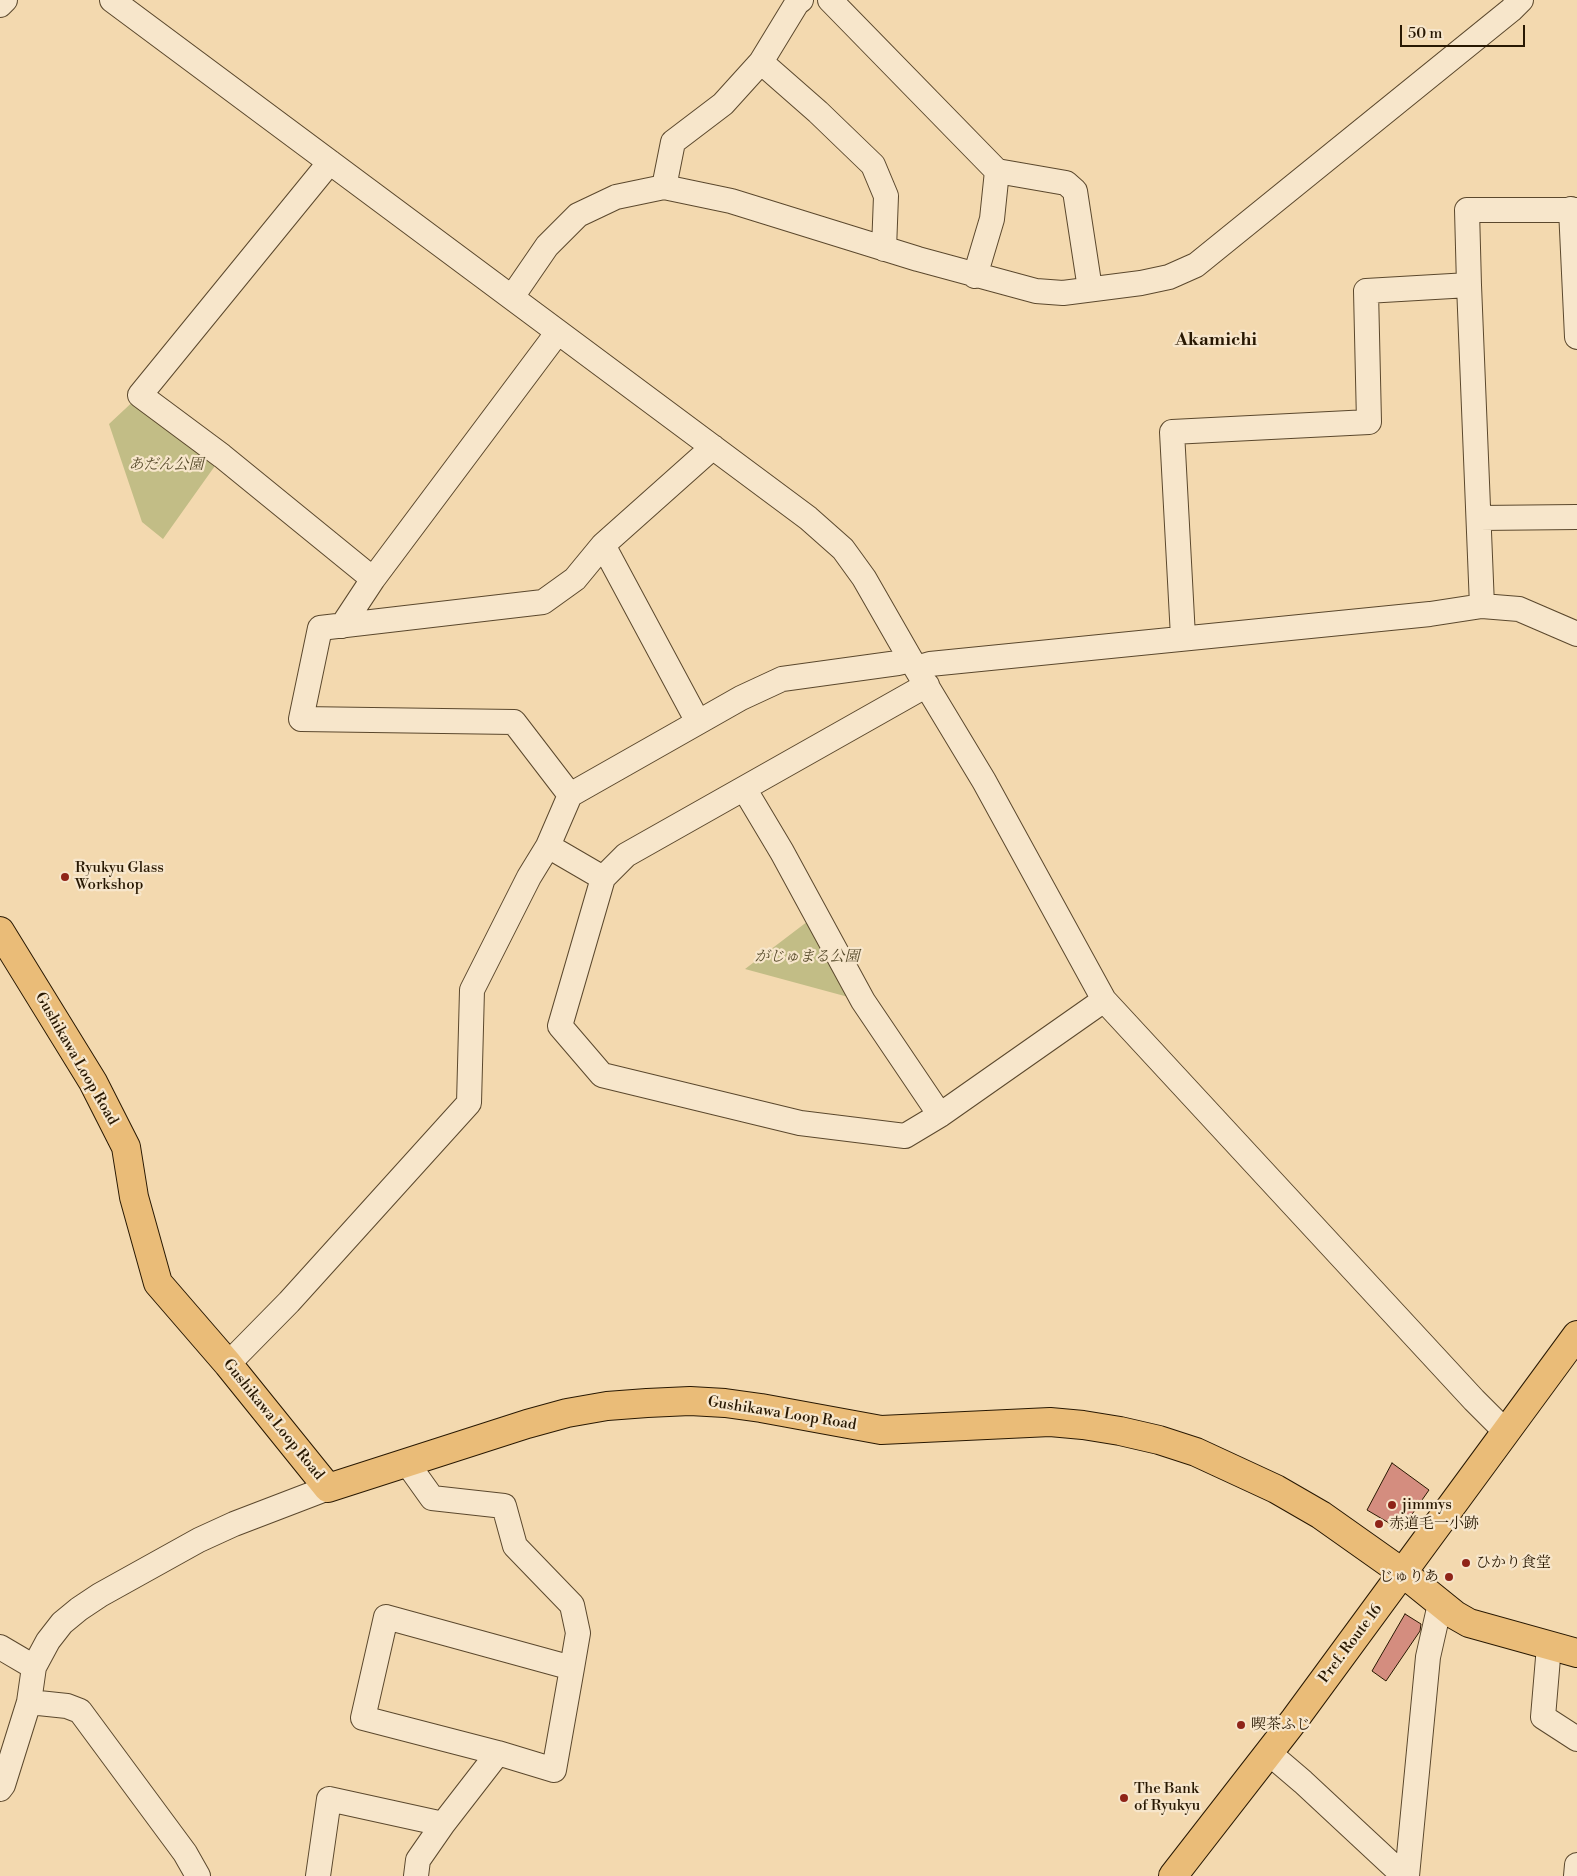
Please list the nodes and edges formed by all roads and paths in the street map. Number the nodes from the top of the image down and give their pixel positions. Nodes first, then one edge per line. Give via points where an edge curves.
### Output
1 (5, 0) edge
2 (112, 0) edge
3 (801, 0) edge
4 (830, 0) edge
5 (1520, 0) edge
6 (0, 5) edge
7 (761, 62) junction
8 (330, 162) junction
9 (997, 171) junction
10 (664, 187) junction
11 (1574, 210) edge
12 (884, 249) junction
13 (975, 276) junction
14 (1469, 285) junction
15 (1090, 289) junction
16 (512, 297) junction
17 (558, 332) junction
18 (1577, 337) edge
19 (713, 447) junction
20 (1577, 517) edge
21 (1479, 518) junction
22 (603, 544) junction
23 (373, 579) junction
24 (1482, 606) junction
25 (342, 626) junction
26 (1577, 634) edge
27 (1183, 637) junction
28 (918, 671) junction
29 (698, 722) junction
30 (745, 790) junction
31 (570, 795) junction
32 (548, 846) junction
33 (603, 878) junction
34 (0, 931) edge
35 (1104, 1000) junction
36 (940, 1115) junction
37 (1577, 1335) edge
38 (228, 1364) junction
39 (1506, 1432) junction
40 (407, 1463) junction
41 (328, 1488) junction
42 (1403, 1573) junction
43 (1440, 1604) junction
44 (1549, 1646) junction
45 (0, 1647) edge
46 (1577, 1653) edge
47 (34, 1667) junction
48 (572, 1668) junction
49 (29, 1702) junction
50 (1577, 1739) edge
51 (498, 1753) junction
52 (1269, 1754) junction
53 (0, 1789) edge
54 (443, 1824) junction
55 (1577, 1865) edge
56 (198, 1876) edge
57 (318, 1876) edge
58 (416, 1876) edge
59 (1173, 1876) edge
60 (1405, 1876) edge
61 (1576, 1876) edge

1 - 6 street
2 - 8 street
3 - 7 street
4 - 9 street
5 - 15 street via 1196,264 1169,277
7 - 10 street via 722,104 673,142
7 - 12 street via 873,165 886,196
8 - 16 street
8 - 23 street via 140,395 222,456
9 - 13 street via 992,219
9 - 15 street via 1066,183 1076,191
10 - 12 street via 731,201
10 - 16 street via 616,197 578,215 547,246
11 - 14 street via 1467,210
11 - 18 street
12 - 13 street
13 - 15 street via 1036,291 1063,293
14 - 21 street
14 - 27 street via 1366,291 1369,422 1172,432
16 - 17 street
17 - 19 street
17 - 23 street
19 - 22 street
19 - 28 street via 808,518 843,549 864,578
20 - 21 street
21 - 24 street
22 - 25 street via 575,579 543,602
22 - 29 street
23 - 25 street
24 - 26 street via 1519,609
24 - 27 street via 1430,614
25 - 31 street via 320,628 301,719 514,722
27 - 28 street via 930,664
28 - 29 street via 898,663 782,679
28 - 30 street
28 - 35 street via 984,781
29 - 31 street
30 - 33 street via 626,855
30 - 36 street via 863,1001
31 - 32 street
32 - 33 street
32 - 38 street via 472,990 469,1104 289,1302
33 - 36 street via 560,1026 602,1075 800,1123 905,1136
34 - 38 main road, Gushikawa Loop Road via 93,1082 126,1146 134,1197 158,1283
35 - 36 street
35 - 39 street
37 - 39 main road, Pref. Route 16
38 - 41 main road, Gushikawa Loop Road
39 - 42 main road, Pref. Route 16
40 - 41 main road, Gushikawa Loop Road
40 - 42 main road, Gushikawa Loop Road via 567,1413 647,1402 725,1403 881,1430 1027,1423 1083,1425 1158,1440 1196,1452 1268,1485 1321,1515
40 - 48 street via 432,1498 504,1506 515,1546 572,1605 578,1633
41 - 47 street via 199,1540 100,1595 62,1623
42 - 43 main road, Gushikawa Loop Road
42 - 52 main road, Pref. Route 16
43 - 44 main road, Gushikawa Loop Road via 1469,1623
43 - 60 street via 1428,1657
44 - 46 main road, Gushikawa Loop Road
44 - 50 street via 1543,1717
45 - 47 street
47 - 49 street
48 - 51 street via 554,1770
48 - 51 street via 386,1617 362,1718
49 - 53 street
49 - 56 street via 67,1706 80,1711 185,1853
51 - 54 street
52 - 59 main road, Pref. Route 16
52 - 60 street
54 - 57 street via 329,1799
54 - 58 street via 418,1860
55 - 61 street

